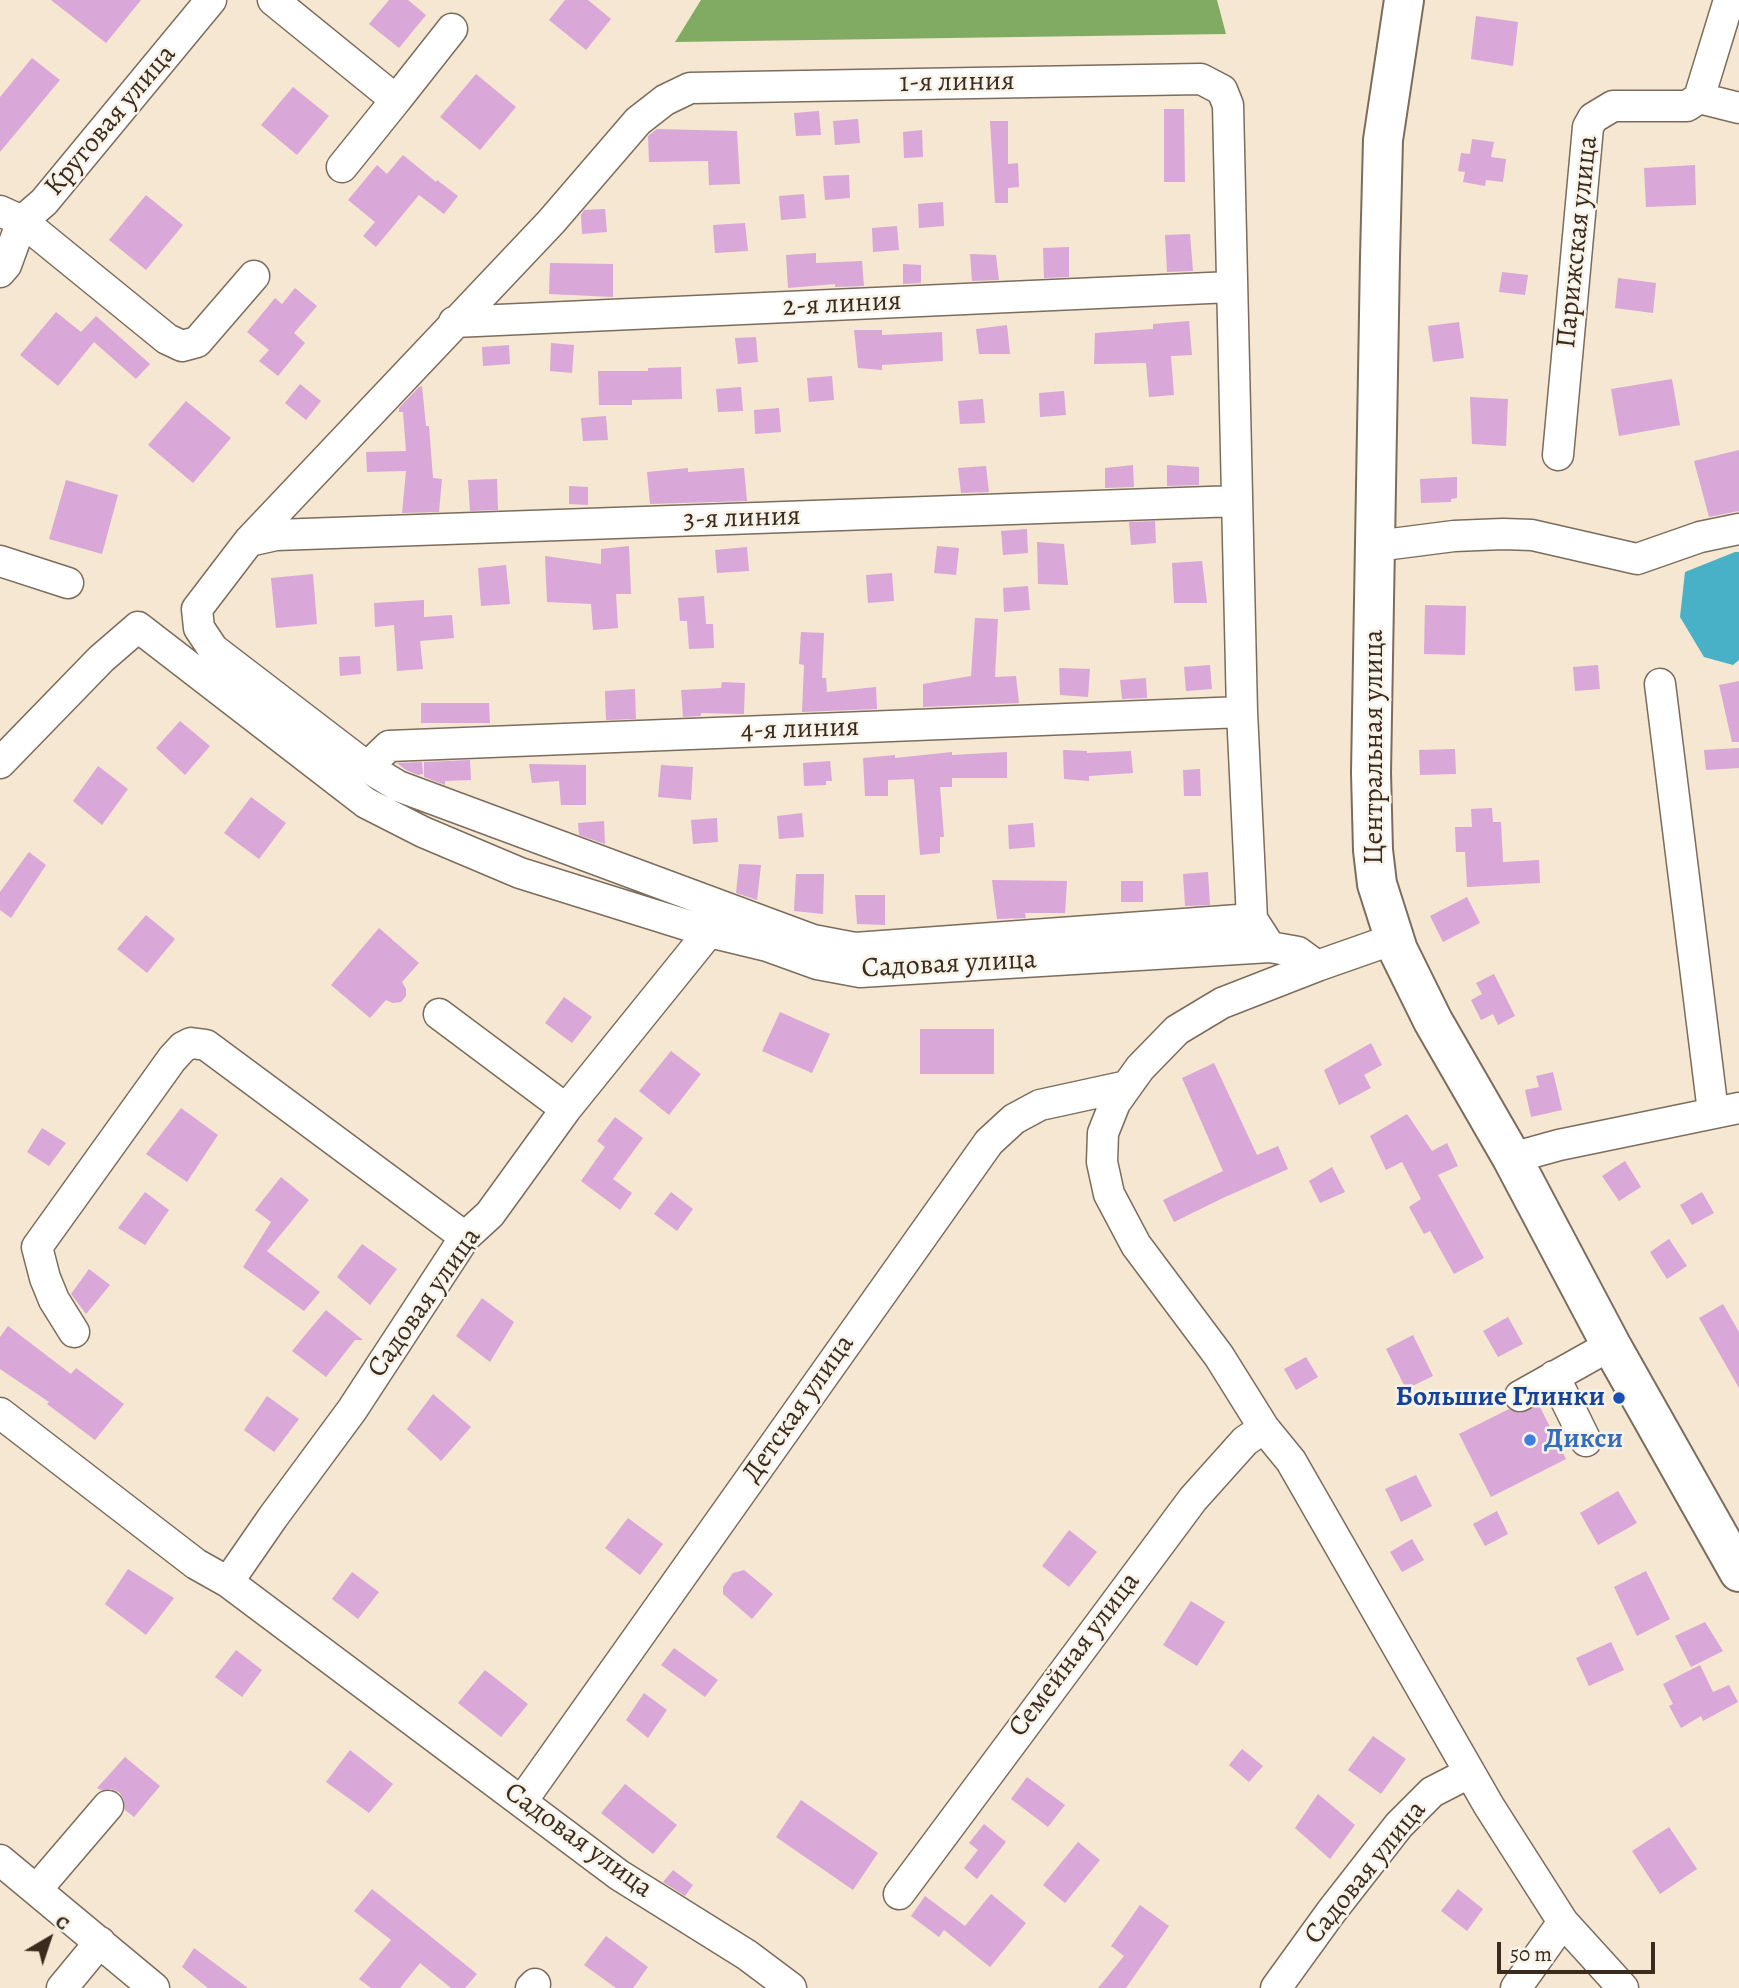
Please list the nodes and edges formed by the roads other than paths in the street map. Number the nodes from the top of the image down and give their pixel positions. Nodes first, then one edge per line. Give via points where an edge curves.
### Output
1 (212, 0) edge
2 (273, 0) edge
3 (1404, 0) edge
4 (1729, 0) edge
5 (452, 29) dead end
6 (1699, 98) junction
7 (396, 100) junction
8 (1739, 108) edge
9 (342, 167) dead end
10 (11, 216) edge
11 (0, 272) edge
12 (254, 276) dead end
13 (1231, 287) junction
14 (454, 322) junction
15 (1558, 455) dead end
16 (1237, 501) junction
17 (1739, 529) edge
18 (249, 541) junction
19 (1376, 546) junction
20 (0, 561) edge
21 (68, 583) dead end
22 (1660, 684) dead end
23 (1242, 712) junction
24 (0, 763) edge
25 (367, 767) junction
26 (1252, 919) junction
27 (709, 932) junction
28 (1394, 939) junction
29 (1270, 947) junction
30 (1317, 966) junction
31 (439, 1014) dead end
32 (1127, 1086) junction
33 (566, 1109) junction
34 (1726, 1110) edge
35 (1512, 1158) junction
36 (465, 1237) junction
37 (74, 1332) dead end
38 (1611, 1345) junction
39 (1554, 1376) junction
40 (1520, 1396) dead end
41 (0, 1413) edge
42 (1264, 1427) junction
43 (1586, 1441) dead end
44 (1739, 1572) edge
45 (228, 1582) junction
46 (1469, 1773) junction
47 (522, 1801) junction
48 (108, 1806) dead end
49 (0, 1860) edge
50 (37, 1889) junction
51 (899, 1894) dead end
52 (1563, 1922) junction
53 (100, 1942) junction
54 (62, 1988) edge
55 (154, 1988) edge
56 (791, 1988) edge
57 (1276, 1988) edge
58 (1516, 1988) edge
59 (1623, 1988) edge

1 - 10 street, Круговая улица via 44,202
2 - 7 street
3 - 19 main road, Центральная улица via 1383,140
4 - 6 street
5 - 7 street
6 - 8 street
6 - 15 street, Парижская улица via 1687,106 1613,106 1593,118 1588,127
7 - 9 street
10 - 11 street via 6,265
10 - 12 street via 167,339 182,346 197,342
13 - 14 street, 2-я линия
13 - 14 street, 1-я линия via 1228,105 1222,90 1201,79 690,88 638,121 551,222
13 - 16 street
14 - 18 street
16 - 18 street, 3-я линия via 276,535
16 - 23 street
17 - 19 street via 1637,559 1513,534
18 - 25 street via 197,609 199,628 213,649
19 - 28 main road, Центральная улица via 1373,850 1377,884
20 - 21 street
22 - 34 street
23 - 25 street, 4-я линия via 389,746
23 - 26 street
24 - 27 street via 138,627 366,803 520,873
25 - 26 street via 398,786 800,935 855,948
26 - 29 street
27 - 29 street, Садовая улица via 860,972
27 - 33 street, Садовая улица
28 - 30 street
28 - 35 main road, Центральная улица via 1433,1021
29 - 30 street, Садовая улица via 1297,952
30 - 32 street via 1222,1003 1177,1030
31 - 33 street
32 - 42 street via 1103,1133 1102,1162 1109,1194 1136,1245 1219,1356
32 - 47 street, Детская улица via 1040,1105 1014,1119 989,1142
33 - 36 street, Садовая улица via 490,1214
34 - 35 street
35 - 38 main road, Центральная улица
36 - 37 street via 206,1045 191,1043 172,1059 37,1247 54,1300
36 - 45 street, Садовая улица via 352,1410
38 - 39 street
38 - 44 main road, Центральная улица
39 - 40 street
39 - 43 street
41 - 45 street via 196,1564
42 - 46 street via 1291,1461
42 - 51 street, Семейная улица via 1245,1441 1193,1499
45 - 47 street, Садовая улица
46 - 52 street
46 - 57 street, Садовая улица via 1432,1793 1399,1825
47 - 56 street, Садовая улица via 619,1875
48 - 50 street
49 - 50 street
50 - 53 street
52 - 58 street
52 - 59 street
53 - 54 street
53 - 55 street

